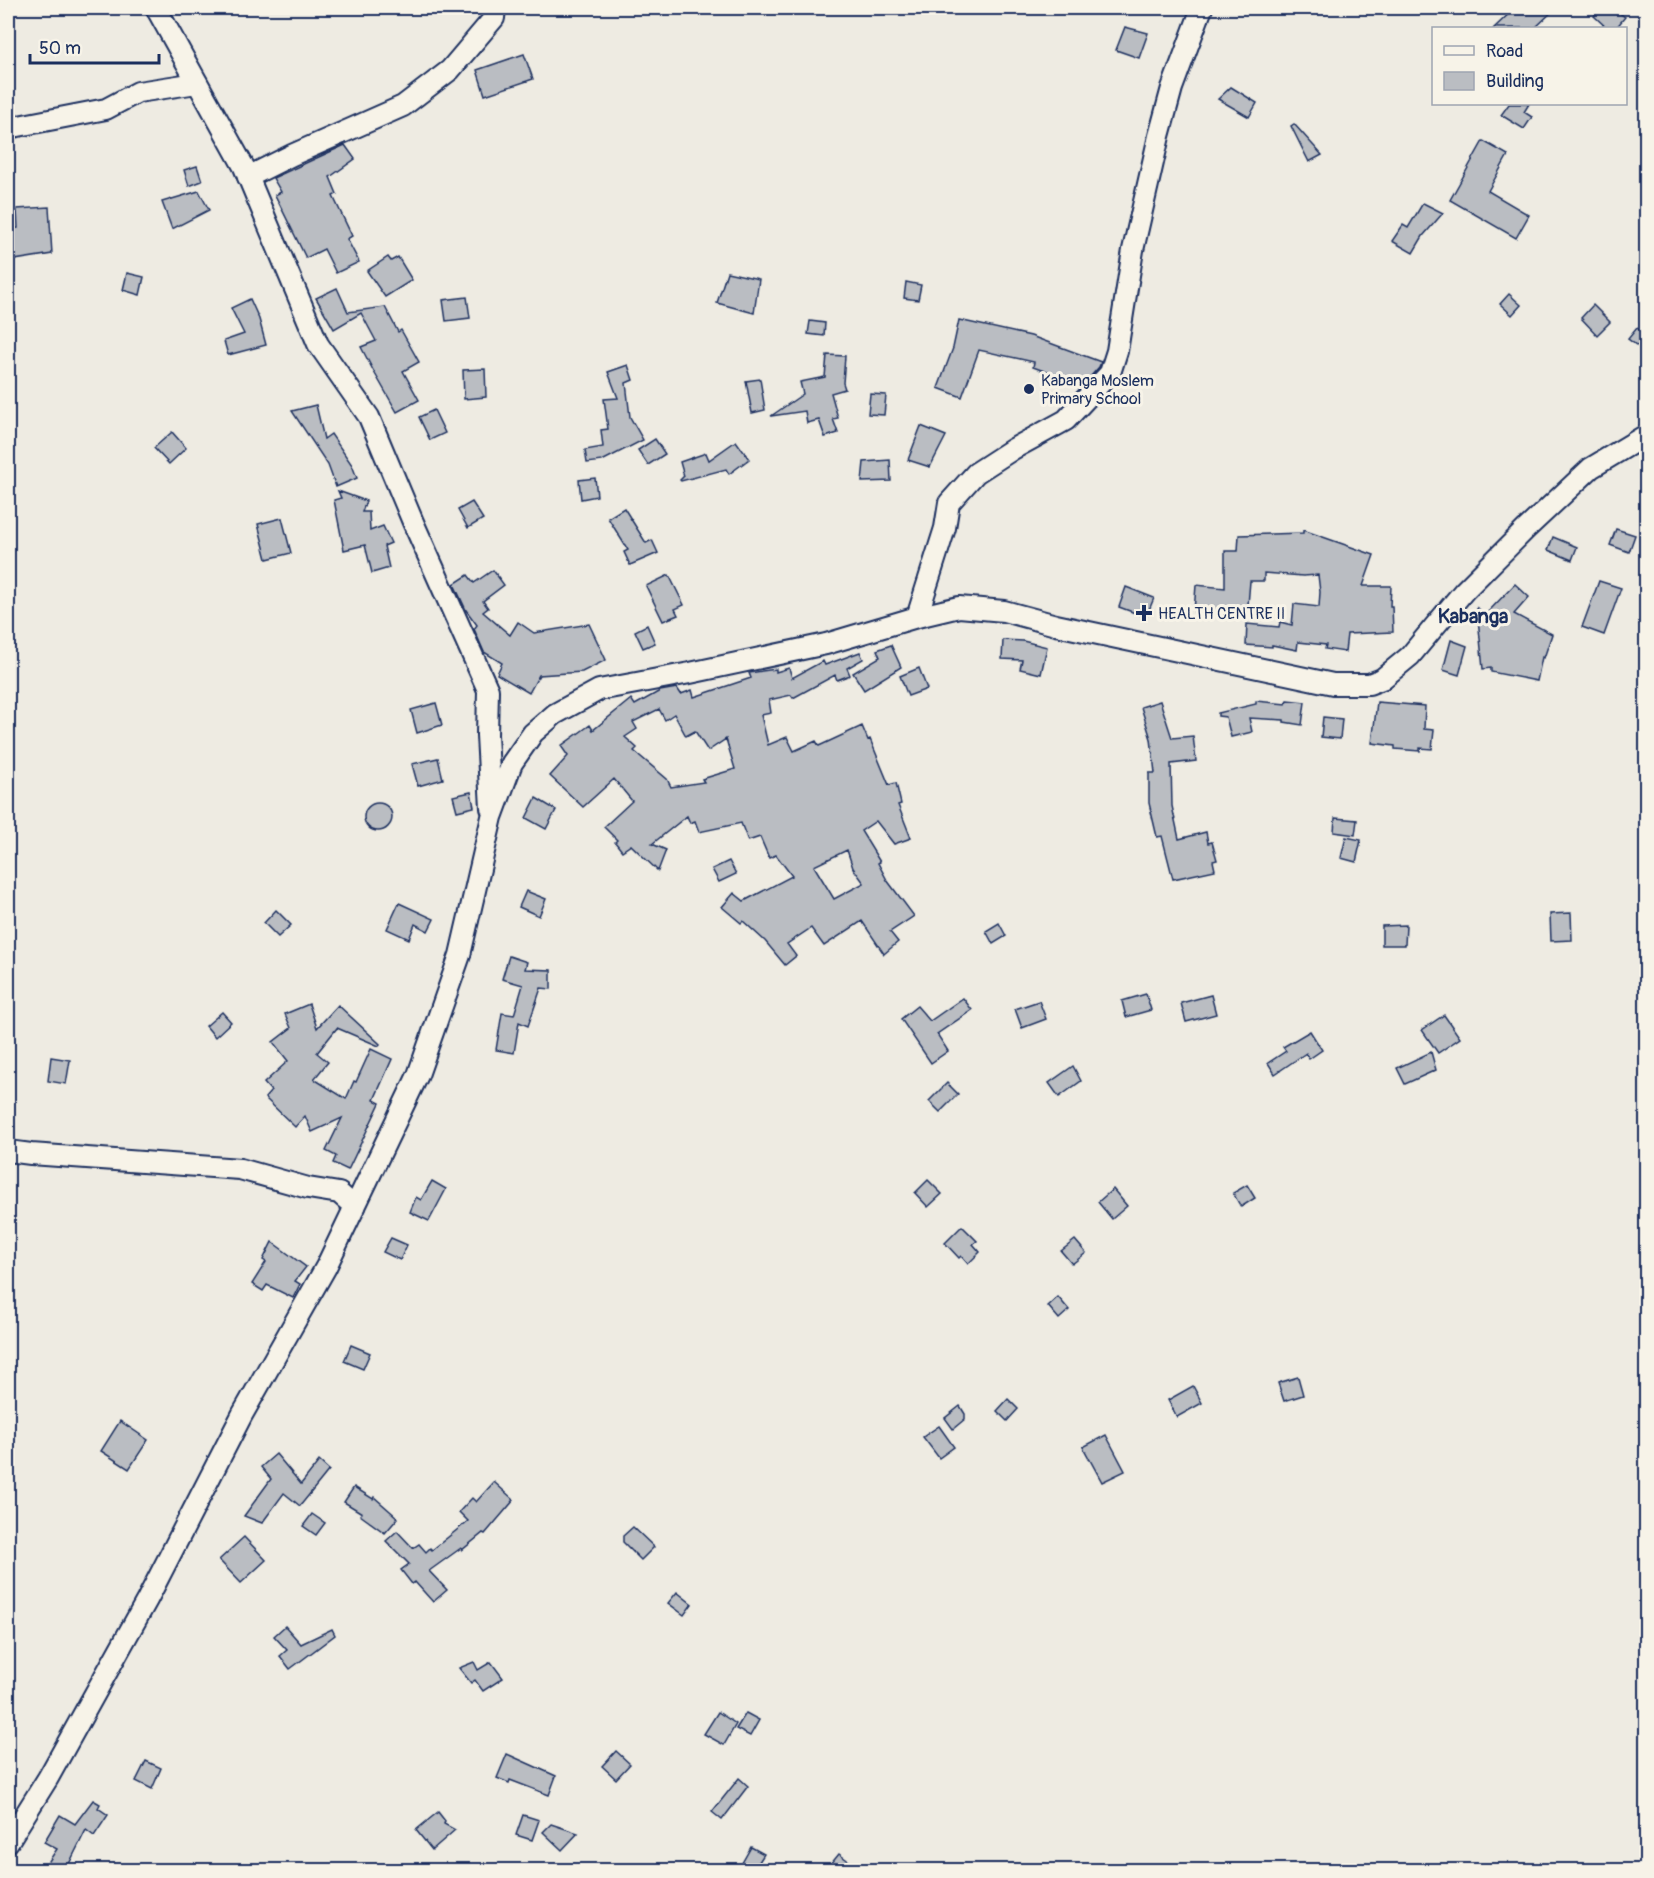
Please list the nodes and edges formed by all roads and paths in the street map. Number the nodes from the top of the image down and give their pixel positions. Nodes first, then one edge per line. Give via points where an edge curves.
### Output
1 (156, 8) edge
2 (495, 8) edge
3 (1202, 8) edge
4 (197, 83) junction
5 (8, 128) edge
6 (248, 177) junction
7 (1647, 435) edge
8 (917, 617) junction
9 (492, 817) junction
10 (8, 1151) edge
11 (355, 1207) junction
12 (8, 1842) edge

1 - 4 street
2 - 6 street via 494,18 450,70 403,106
3 - 8 street via 1159,136 1110,373 1066,420 976,473 950,503
4 - 5 street via 138,92 106,109
4 - 6 street
6 - 9 street via 318,344 369,417 488,690
7 - 8 street via 1591,468 1471,584 1410,656 1382,679 1369,684 1333,684 1004,611 959,607
8 - 9 street via 826,644 599,690 555,714 533,733 512,763
9 - 11 street via 460,955 422,1064
10 - 11 street via 240,1169 339,1193
11 - 12 street via 147,1600

